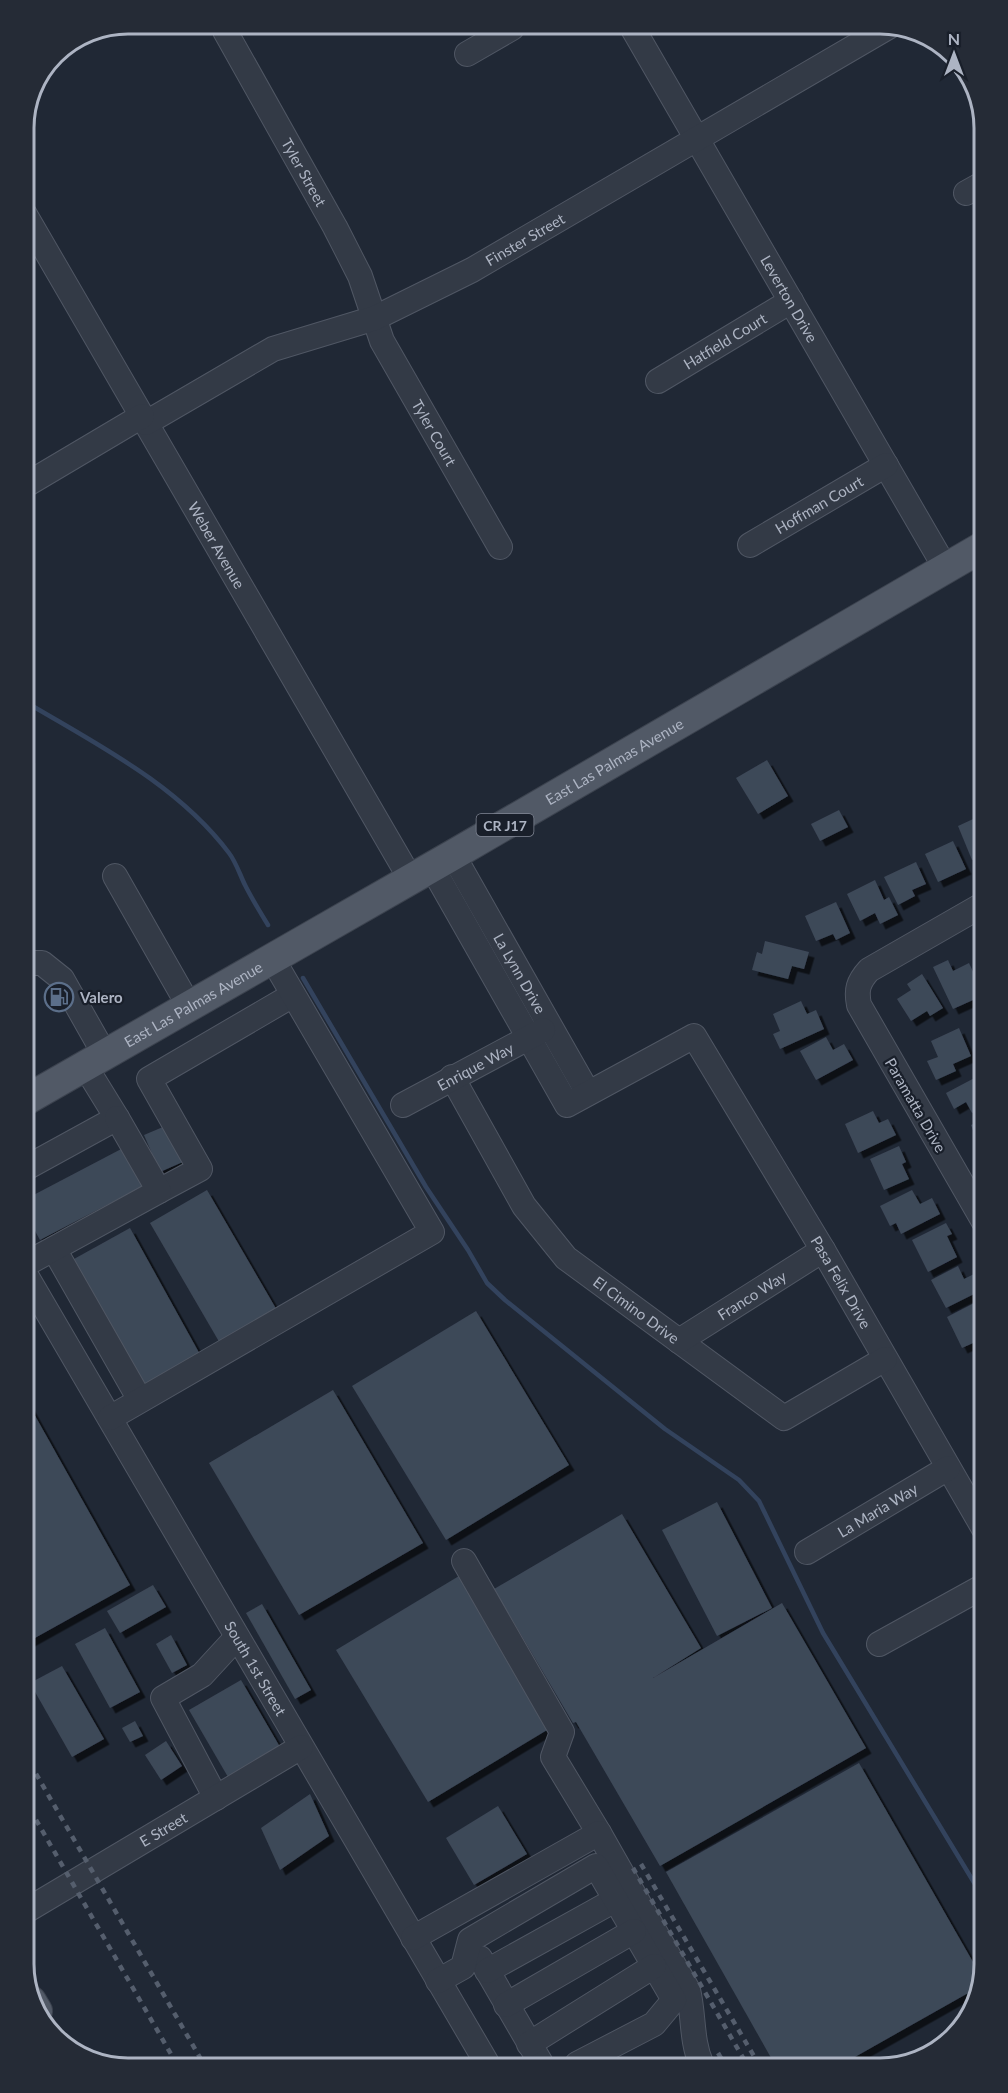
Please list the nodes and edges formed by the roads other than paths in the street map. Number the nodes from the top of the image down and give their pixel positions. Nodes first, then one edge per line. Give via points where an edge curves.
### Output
1 (227, 34) edge
2 (501, 34) edge
3 (636, 35) edge
4 (875, 35) edge
5 (467, 54) dead end
6 (697, 139) junction
7 (35, 232) edge
8 (791, 301) junction
9 (375, 318) junction
10 (658, 381) dead end
11 (144, 419) junction
12 (886, 465) junction
13 (35, 480) edge
14 (750, 545) dead end
15 (500, 547) dead end
16 (974, 552) edge
17 (946, 569) junction
18 (432, 867) junction
19 (115, 876) dead end
20 (974, 910) edge
21 (272, 958) junction
22 (35, 963) edge
23 (293, 995) junction
24 (189, 1006) junction
25 (550, 1026) junction
26 (529, 1038) junction
27 (95, 1060) junction
28 (452, 1077) junction
29 (588, 1094) junction
30 (34, 1095) edge
31 (403, 1106) dead end
32 (117, 1118) junction
33 (34, 1163) edge
34 (159, 1191) junction
35 (974, 1205) edge
36 (54, 1249) junction
37 (823, 1250) junction
38 (34, 1259) edge
39 (34, 1290) edge
40 (680, 1341) junction
41 (885, 1359) junction
42 (140, 1400) junction
43 (110, 1418) junction
44 (948, 1468) junction
45 (974, 1512) edge
46 (807, 1552) dead end
47 (464, 1561) dead end
48 (974, 1592) edge
49 (237, 1637) junction
50 (879, 1644) dead end
51 (301, 1747) junction
52 (216, 1798) junction
53 (599, 1833) junction
54 (615, 1900) junction
55 (34, 1906) edge
56 (634, 1931) junction
57 (413, 1938) junction
58 (470, 1940) junction
59 (654, 1966) junction
60 (487, 1971) junction
61 (438, 1981) junction
62 (506, 2005) junction
63 (529, 2044) junction
64 (484, 2058) edge
65 (538, 2058) edge
66 (589, 2058) edge
67 (699, 2058) edge

1 - 9 street, Tyler Street via 335,227 360,276
2 - 5 street
3 - 6 street, Leverton Drive
4 - 6 street, Finster Street
6 - 8 street, Leverton Drive
6 - 9 street, Finster Street via 472,270
7 - 11 street, Weber Avenue
8 - 10 street, Hatfield Court
8 - 12 street, Leverton Drive
9 - 11 street, Finster Street via 273,349
9 - 15 street, Tyler Court via 382,341
11 - 13 street, Finster Street
11 - 18 street, Weber Avenue
12 - 14 street, Hoffman Court
12 - 17 street, Leverton Drive
16 - 17 main road, East Las Palmas Avenue / CR J17
17 - 18 main road, East Las Palmas Avenue / CR J17
18 - 21 main road, East Las Palmas Avenue / CR J17
18 - 25 street, La Lynn Drive
18 - 26 street, La Lynn Drive
19 - 24 street
20 - 35 street, Paramatta Drive via 869,970 858,986 859,1005
21 - 23 street
21 - 24 main road, East Las Palmas Avenue / CR J17
22 - 27 street via 42,963 62,979
23 - 34 street via 148,1079 200,1168
23 - 42 street via 432,1232
24 - 27 main road, East Las Palmas Avenue / CR J17
25 - 26 street, Enrique Way
25 - 29 street, La Lynn Drive
26 - 28 street, Enrique Way
26 - 29 street, La Lynn Drive via 567,1105
27 - 30 main road, East Las Palmas Avenue / CR J17
27 - 32 street
28 - 31 street, Enrique Way
28 - 40 street, El Cimino Drive via 524,1206 566,1258
29 - 37 street, Pasa Felix Drive via 694,1036
32 - 33 street
32 - 34 street
34 - 36 street
36 - 38 street
36 - 42 street
37 - 40 street, Franco Way
37 - 41 street, Pasa Felix Drive
39 - 43 street, South 1st Street
40 - 41 street, El Cimino Drive via 784,1418
41 - 44 street, Pasa Felix Drive
42 - 43 street
43 - 49 street, South 1st Street
44 - 45 street, Pasa Felix Drive
44 - 46 street, La Maria Way
47 - 53 street via 562,1732 553,1757
48 - 50 street
49 - 51 street, South 1st Street
49 - 52 street via 202,1675 163,1698
51 - 52 street, E Street
51 - 57 street, South 1st Street
52 - 55 street, E Street
53 - 57 street
53 - 67 street via 688,1990
54 - 56 street
54 - 58 street via 596,1866
54 - 60 street
56 - 59 street
56 - 62 street
57 - 61 street, South 1st Street
58 - 60 street
58 - 61 street via 463,1967
59 - 63 street
59 - 66 street via 674,2000 654,2024
60 - 62 street
61 - 64 street, South 1st Street
62 - 63 street
63 - 65 street

